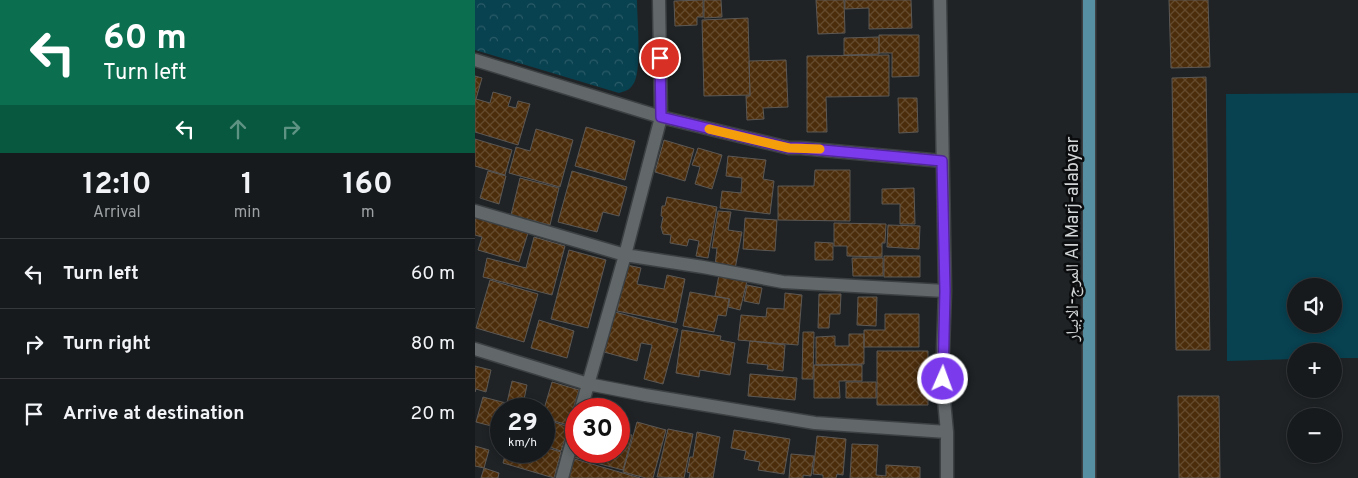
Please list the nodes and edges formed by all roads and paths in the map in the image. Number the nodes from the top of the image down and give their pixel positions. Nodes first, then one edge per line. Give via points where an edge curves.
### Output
1 (659, 0) edge
2 (940, 0) edge
3 (1089, 0) edge
4 (475, 60) edge
5 (661, 117) junction
6 (942, 161) junction
7 (475, 211) edge
8 (625, 255) junction
9 (945, 291) junction
10 (475, 349) edge
11 (588, 384) junction
12 (584, 398) edge
13 (947, 432) junction
14 (566, 463) edge
15 (562, 478) edge
16 (947, 478) edge
17 (1089, 478) edge

1 - 5 street
2 - 6 street
3 - 17 main road, المرج-الابيار Al Marj-alabyar
4 - 5 street
5 - 6 street via 789,148
5 - 8 street
6 - 9 street
7 - 8 street
8 - 9 street via 783,282
8 - 11 street
9 - 13 street via 943,379
10 - 11 street
11 - 12 street
11 - 13 street via 815,423
13 - 16 street
14 - 15 street

